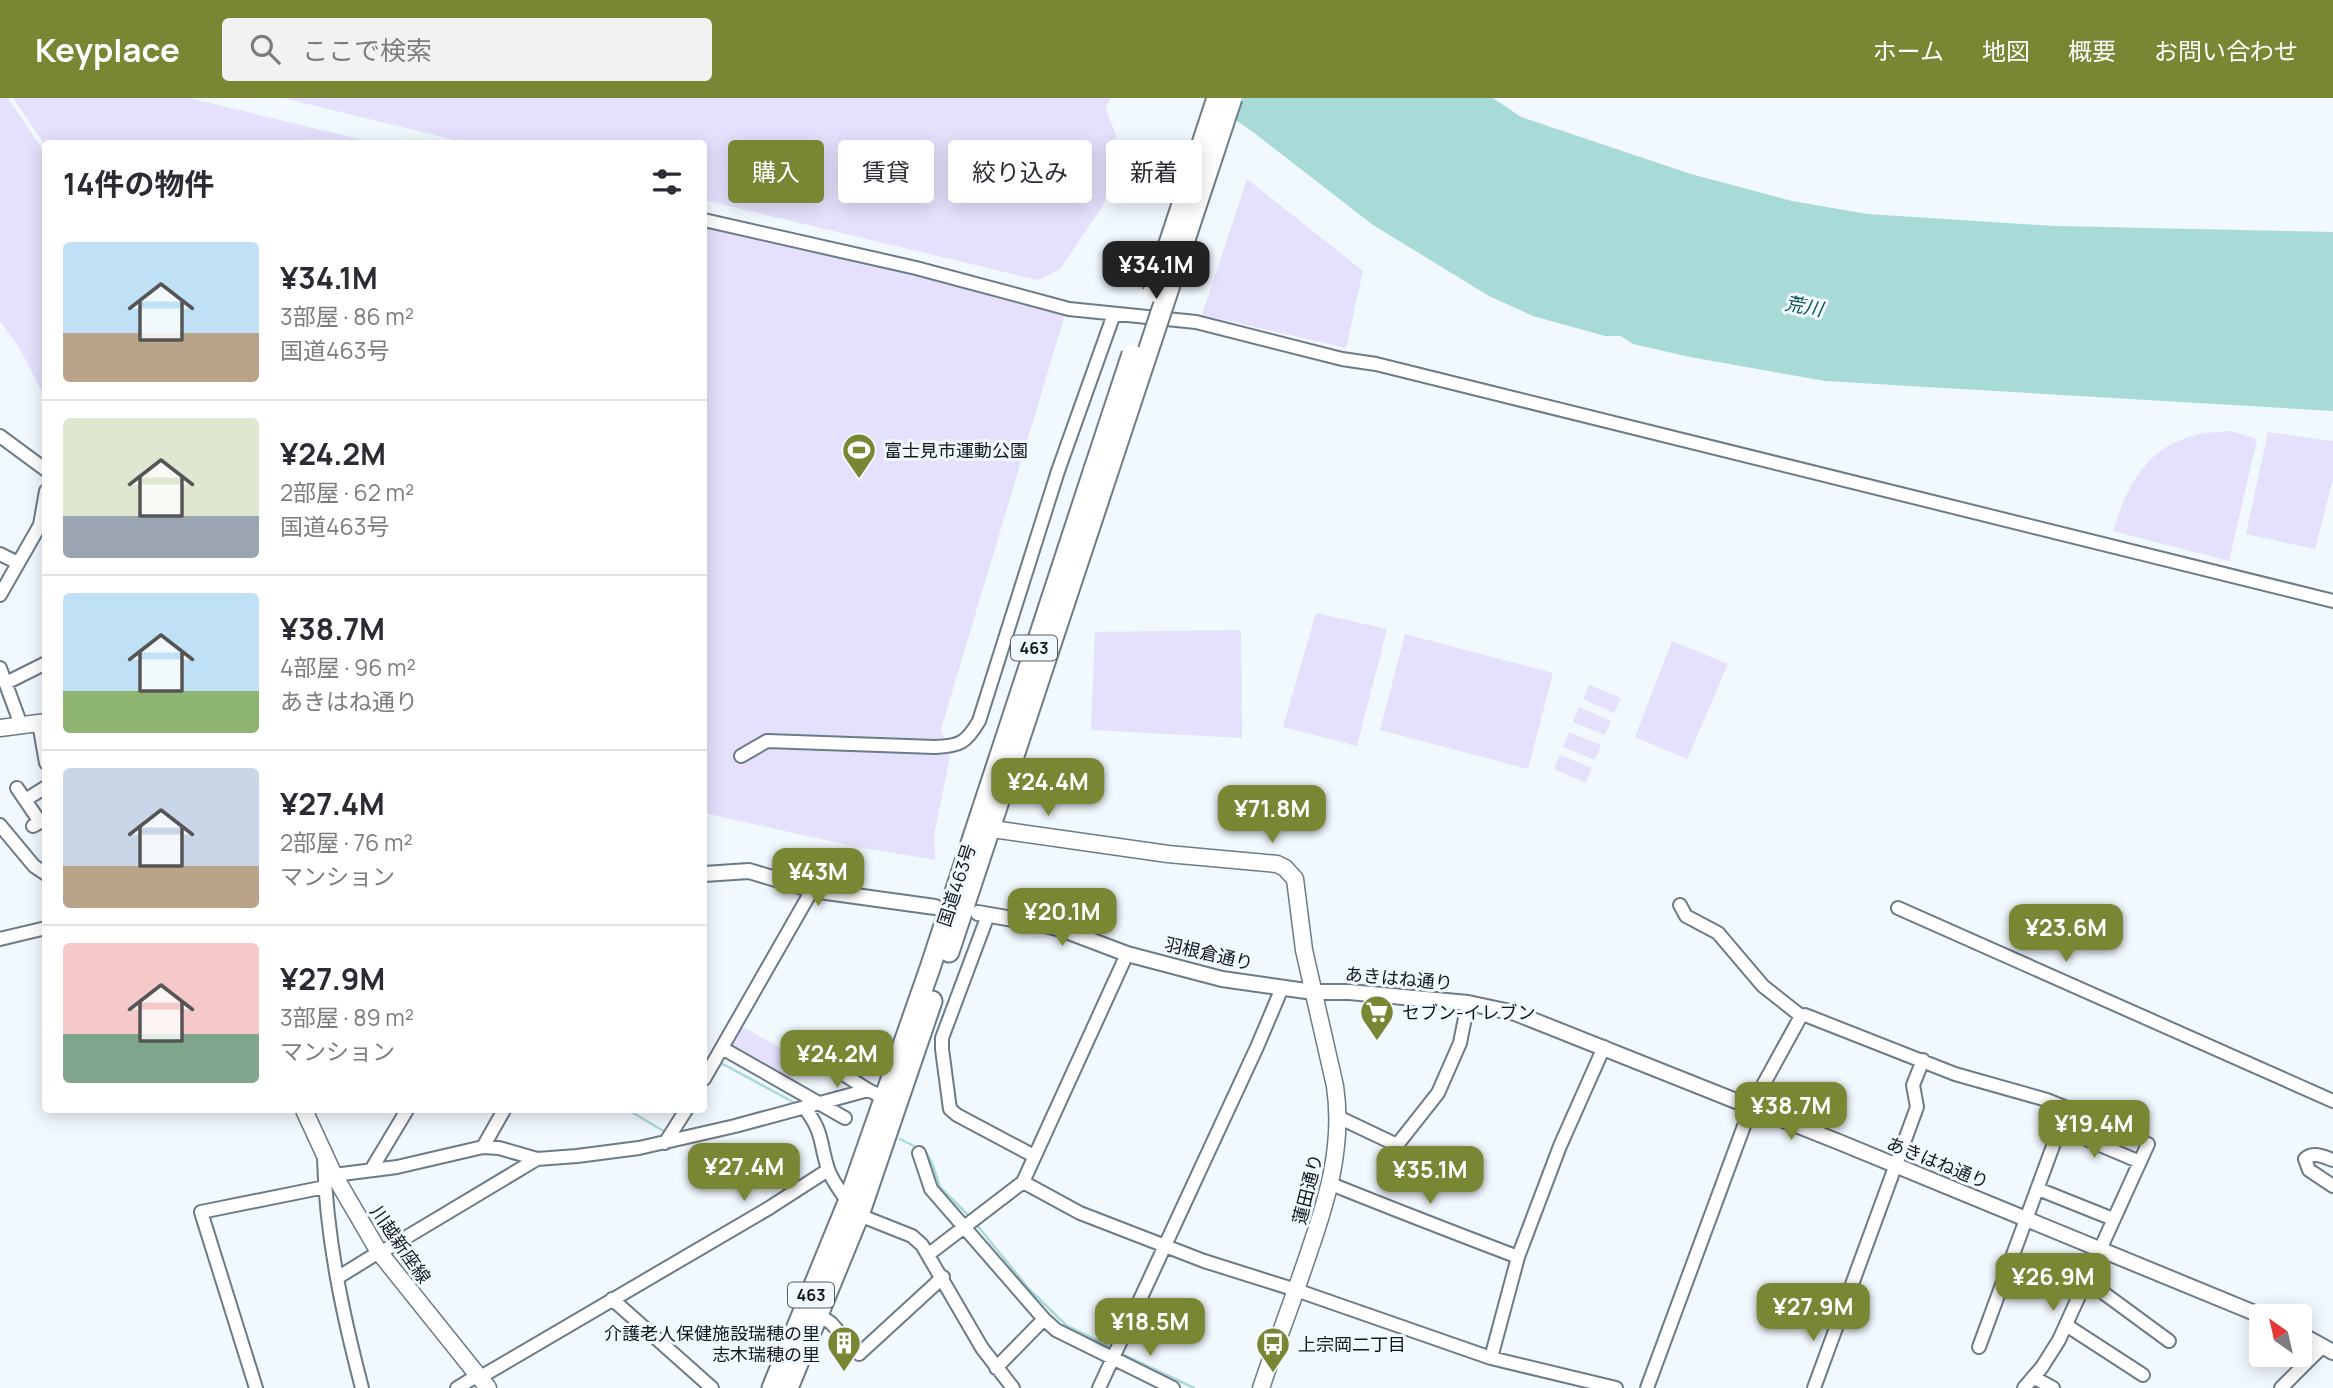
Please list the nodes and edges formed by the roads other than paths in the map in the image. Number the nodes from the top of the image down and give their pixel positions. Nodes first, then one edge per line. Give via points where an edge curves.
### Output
1 (1217, 98) edge
2 (1232, 98) edge
3 (707, 221) edge
4 (1114, 314) junction
5 (0, 436) edge
6 (42, 467) edge
7 (1100, 472) junction
8 (42, 514) edge
9 (0, 554) edge
10 (18, 563) junction
11 (0, 595) edge
12 (2333, 601) edge
13 (42, 665) edge
14 (0, 668) edge
15 (6, 683) junction
16 (42, 722) edge
17 (21, 725) junction
18 (0, 728) edge
19 (741, 756) dead end
20 (17, 788) dead end
21 (42, 789) edge
22 (25, 800) junction
23 (39, 822) edge
24 (0, 825) edge
25 (983, 829) junction
26 (42, 871) edge
27 (707, 874) edge
28 (812, 890) junction
29 (1680, 905) dead end
30 (935, 907) dead end
31 (1898, 908) dead end
32 (983, 914) joint
33 (42, 929) edge
34 (0, 939) edge
35 (1127, 954) junction
36 (1282, 988) junction
37 (1312, 992) junction
38 (1468, 1003) junction
39 (1801, 1016) junction
40 (1604, 1047) junction
41 (722, 1048) junction
42 (1923, 1060) junction
43 (823, 1061) dead end
44 (707, 1074) edge
45 (876, 1094) junction
46 (2333, 1101) edge
47 (817, 1104) junction
48 (804, 1107) junction
49 (1751, 1107) junction
50 (2067, 1108) junction
51 (305, 1113) edge
52 (405, 1113) edge
53 (502, 1113) edge
54 (683, 1113) edge
55 (1338, 1117) junction
56 (845, 1118) dead end
57 (2060, 1128) junction
58 (2130, 1134) dead end
59 (665, 1143) junction
60 (2148, 1144) dead end
61 (483, 1147) junction
62 (919, 1153) dead end
63 (1034, 1156) junction
64 (537, 1159) junction
65 (2333, 1160) edge
66 (2140, 1162) junction
67 (1897, 1166) junction
68 (371, 1170) junction
69 (828, 1170) junction
70 (330, 1181) junction
71 (1023, 1182) junction
72 (1331, 1184) junction
73 (2333, 1186) edge
74 (2038, 1189) junction
75 (854, 1209) junction
76 (2113, 1219) junction
77 (2027, 1220) junction
78 (964, 1226) junction
79 (1165, 1246) junction
80 (2099, 1249) junction
81 (379, 1253) junction
82 (929, 1254) junction
83 (1518, 1257) junction
84 (943, 1277) junction
85 (337, 1278) junction
86 (2086, 1280) junction
87 (1296, 1290) junction
88 (612, 1299) junction
89 (2249, 1311) edge
90 (819, 1315) junction
91 (1044, 1319) junction
92 (2066, 1325) junction
93 (2312, 1340) edge
94 (2169, 1341) dead end
95 (1979, 1347) dead end
96 (2328, 1349) edge
97 (1492, 1358) junction
98 (1112, 1359) junction
99 (996, 1368) junction
100 (2143, 1375) dead end
101 (2033, 1377) junction
102 (482, 1380) edge
103 (1101, 1387) edge
104 (1167, 1387) edge
105 (256, 1388) edge
106 (362, 1388) edge
107 (457, 1388) edge
108 (712, 1388) edge
109 (772, 1388) edge
110 (788, 1388) edge
111 (1013, 1388) edge
112 (1261, 1388) edge
113 (1616, 1388) edge
114 (1647, 1388) edge
115 (1814, 1388) edge
116 (2024, 1388) edge
117 (2053, 1388) edge
118 (2281, 1388) edge

1 - 7 highway, 国道463号 / 463, bridge
2 - 7 highway, 国道463号 / 463, bridge
3 - 4 street via 1069,309
4 - 12 street via 1196,322
4 - 19 street via 970,737 961,744 935,747 767,741
5 - 6 street
7 - 25 highway, 国道463号 / 463
8 - 10 street
9 - 10 street
10 - 11 street
13 - 15 street
14 - 15 street
15 - 17 street
16 - 17 main road
17 - 18 main road
20 - 22 street
21 - 22 street
22 - 23 street
24 - 26 street
25 - 37 main road, 蓮田通り via 1284,867 1295,879
25 - 45 highway, 国道463号 / 463
25 - 75 highway, 国道463号 / 463
27 - 28 street via 749,871
28 - 30 street
28 - 41 street
29 - 39 street via 1686,916 1718,933 1763,986
31 - 46 street
32 - 35 street, 羽根倉通り via 1061,929
32 - 63 street via 942,1038 950,1109
33 - 34 street
35 - 36 street, 羽根倉通り via 1222,979
35 - 63 street
36 - 37 street, 羽根倉通り
36 - 79 street
37 - 38 street, あきはね通り
37 - 55 main road, 蓮田通り via 1333,1074
38 - 40 street, あきはね通り via 1515,1013
38 - 55 street via 1460,1043 1438,1093 1397,1145
39 - 42 street
39 - 49 street
40 - 49 street, あきはね通り
40 - 83 street
41 - 44 street
41 - 47 street
42 - 50 street
42 - 67 street via 1913,1085 1917,1107
43 - 45 street
45 - 47 street
45 - 75 highway, 国道463号 / 463
47 - 48 street
47 - 56 street
48 - 59 street
48 - 69 street via 816,1123
49 - 67 street, あきはね通り
49 - 114 street
50 - 57 street
50 - 58 street
51 - 70 main road, 川越新座線
52 - 68 street
53 - 61 street
54 - 59 street
55 - 72 main road, 蓮田通り
57 - 66 street
57 - 74 street
59 - 64 street
60 - 66 street
61 - 64 street
61 - 68 street
62 - 78 street via 931,1189
63 - 71 street
64 - 81 street
65 - 73 street via 2316,1155 2305,1159 2309,1170
66 - 76 street
67 - 77 street, あきはね通り
67 - 115 street
68 - 70 street
69 - 75 street
69 - 88 street
70 - 81 main road, 川越新座線
70 - 85 street via 327,1221
70 - 105 street via 201,1212
71 - 78 street
71 - 79 street via 1080,1213
72 - 83 street
72 - 87 main road, 蓮田通り
74 - 76 street
74 - 77 street
75 - 82 street via 912,1236
75 - 90 highway, 国道463号 / 463
75 - 109 highway, 国道463号 / 463
76 - 80 street
77 - 80 street, あきはね通り
77 - 95 street
78 - 82 street
78 - 91 street
79 - 87 street
79 - 98 street
80 - 86 street
80 - 89 street, あきはね通り
81 - 85 street
81 - 102 main road, 川越新座線
82 - 84 street
83 - 97 street
84 - 90 street via 859,1353
84 - 99 street
85 - 106 street
86 - 92 street
86 - 94 street
87 - 97 street
87 - 112 main road, 蓮田通り
88 - 102 street
88 - 108 street
90 - 110 highway, 国道463号 / 463
91 - 98 street
91 - 99 street
92 - 100 street
92 - 101 street
93 - 96 street
96 - 118 street
97 - 113 street
98 - 103 street
98 - 104 street
99 - 111 street
101 - 116 street
101 - 117 street
102 - 107 street

